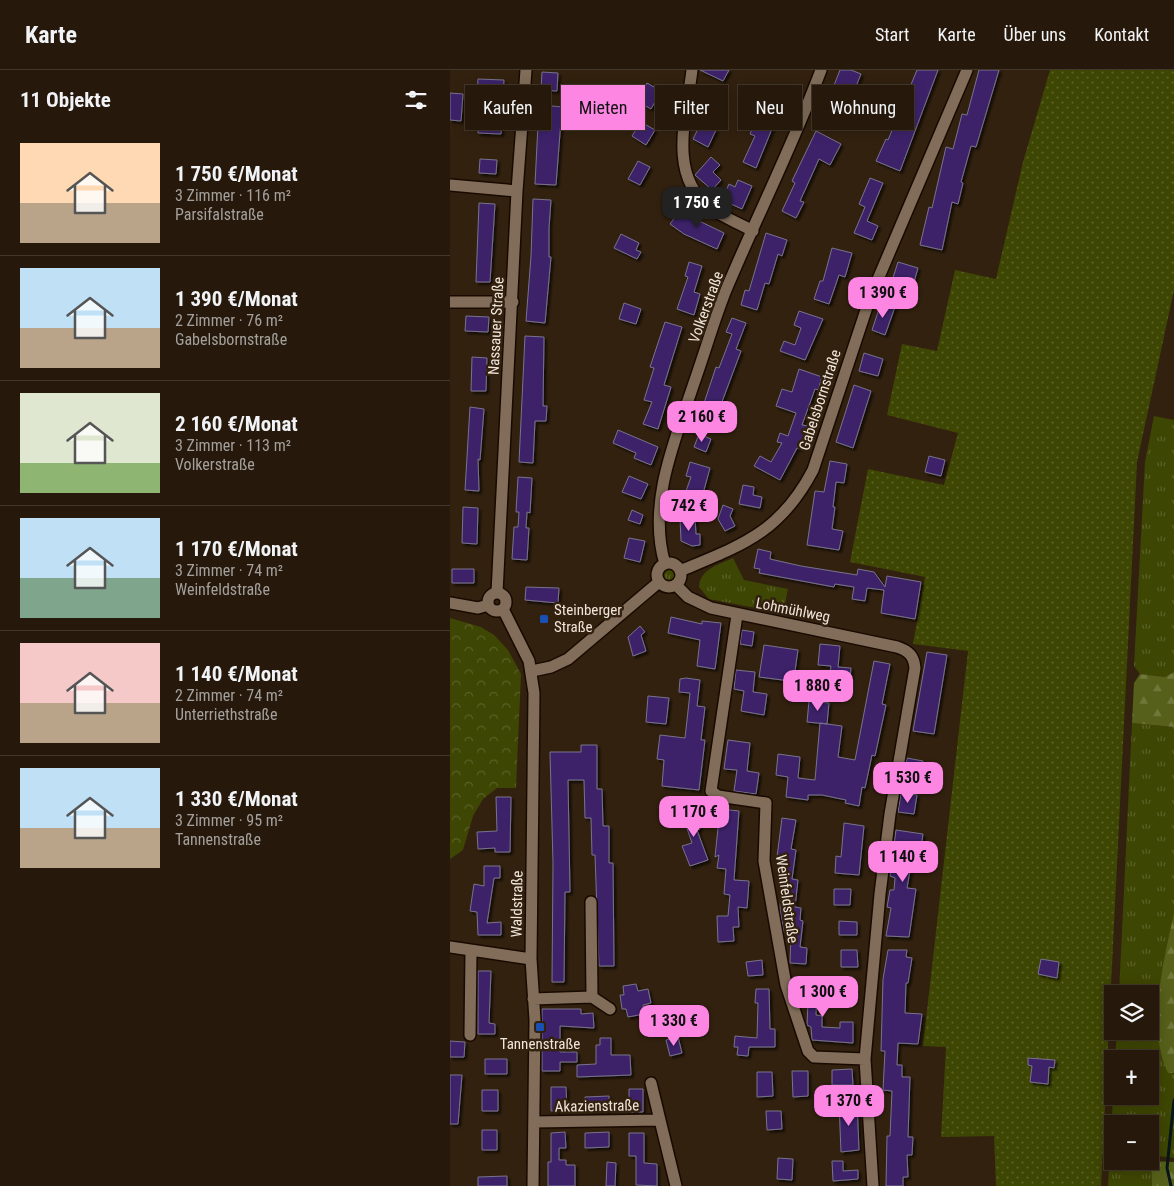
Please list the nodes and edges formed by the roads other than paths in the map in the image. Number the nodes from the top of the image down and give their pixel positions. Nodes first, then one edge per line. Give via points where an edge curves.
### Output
1 (526, 70) edge
2 (692, 70) edge
3 (821, 70) edge
4 (967, 70) edge
5 (450, 185) edge
6 (517, 191) junction
7 (752, 231) junction
8 (450, 302) edge
9 (513, 302) junction
10 (665, 564) junction
11 (680, 571) junction
12 (659, 582) junction
13 (676, 585) junction
14 (496, 588) junction
15 (450, 603) edge
16 (483, 606) junction
17 (737, 615) junction
18 (509, 618) junction
19 (532, 671) junction
20 (591, 902) dead end
21 (450, 947) edge
22 (471, 951) junction
23 (532, 959) junction
24 (592, 997) junction
25 (533, 999) junction
26 (610, 1010) dead end
27 (470, 1035) dead end
28 (865, 1060) junction
29 (651, 1083) dead end
30 (660, 1120) junction
31 (534, 1122) junction
32 (533, 1186) edge
33 (676, 1186) edge
34 (873, 1186) edge

1 - 6 street, Nassauer Straße
2 - 7 street via 684,132 685,171 699,196 710,207
3 - 7 street, Volkerstraße
4 - 11 street, Gabelsbornstraße via 888,252 813,470 802,490 779,518 756,537
5 - 6 street
6 - 9 street, Nassauer Straße
7 - 10 street, Volkerstraße via 726,291 665,473 661,544
8 - 9 street
9 - 14 street, Nassauer Straße
10 - 11 street via 672,564
10 - 12 street, Volkerstraße via 658,571
11 - 13 street
12 - 13 street via 665,586
12 - 19 street via 568,659
13 - 17 street, Lohmühlweg via 699,603
14 - 16 street
14 - 18 street, Waldstraße via 505,598
15 - 16 street
16 - 18 street
17 - 28 street, Weinfeldstraße via 711,791 718,796 766,804 764,861 777,938 786,985 808,1051 814,1057
17 - 28 street, Lohmühlweg via 905,650 916,668 890,814
18 - 19 street, Waldstraße
19 - 23 street, Waldstraße
20 - 24 street
21 - 22 street
22 - 23 street
22 - 27 street
23 - 25 street, Waldstraße
24 - 25 street
24 - 26 street
25 - 31 street, Waldstraße
28 - 34 street
29 - 30 street
30 - 31 street, Akazienstraße
30 - 33 street
31 - 32 street, Waldstraße

